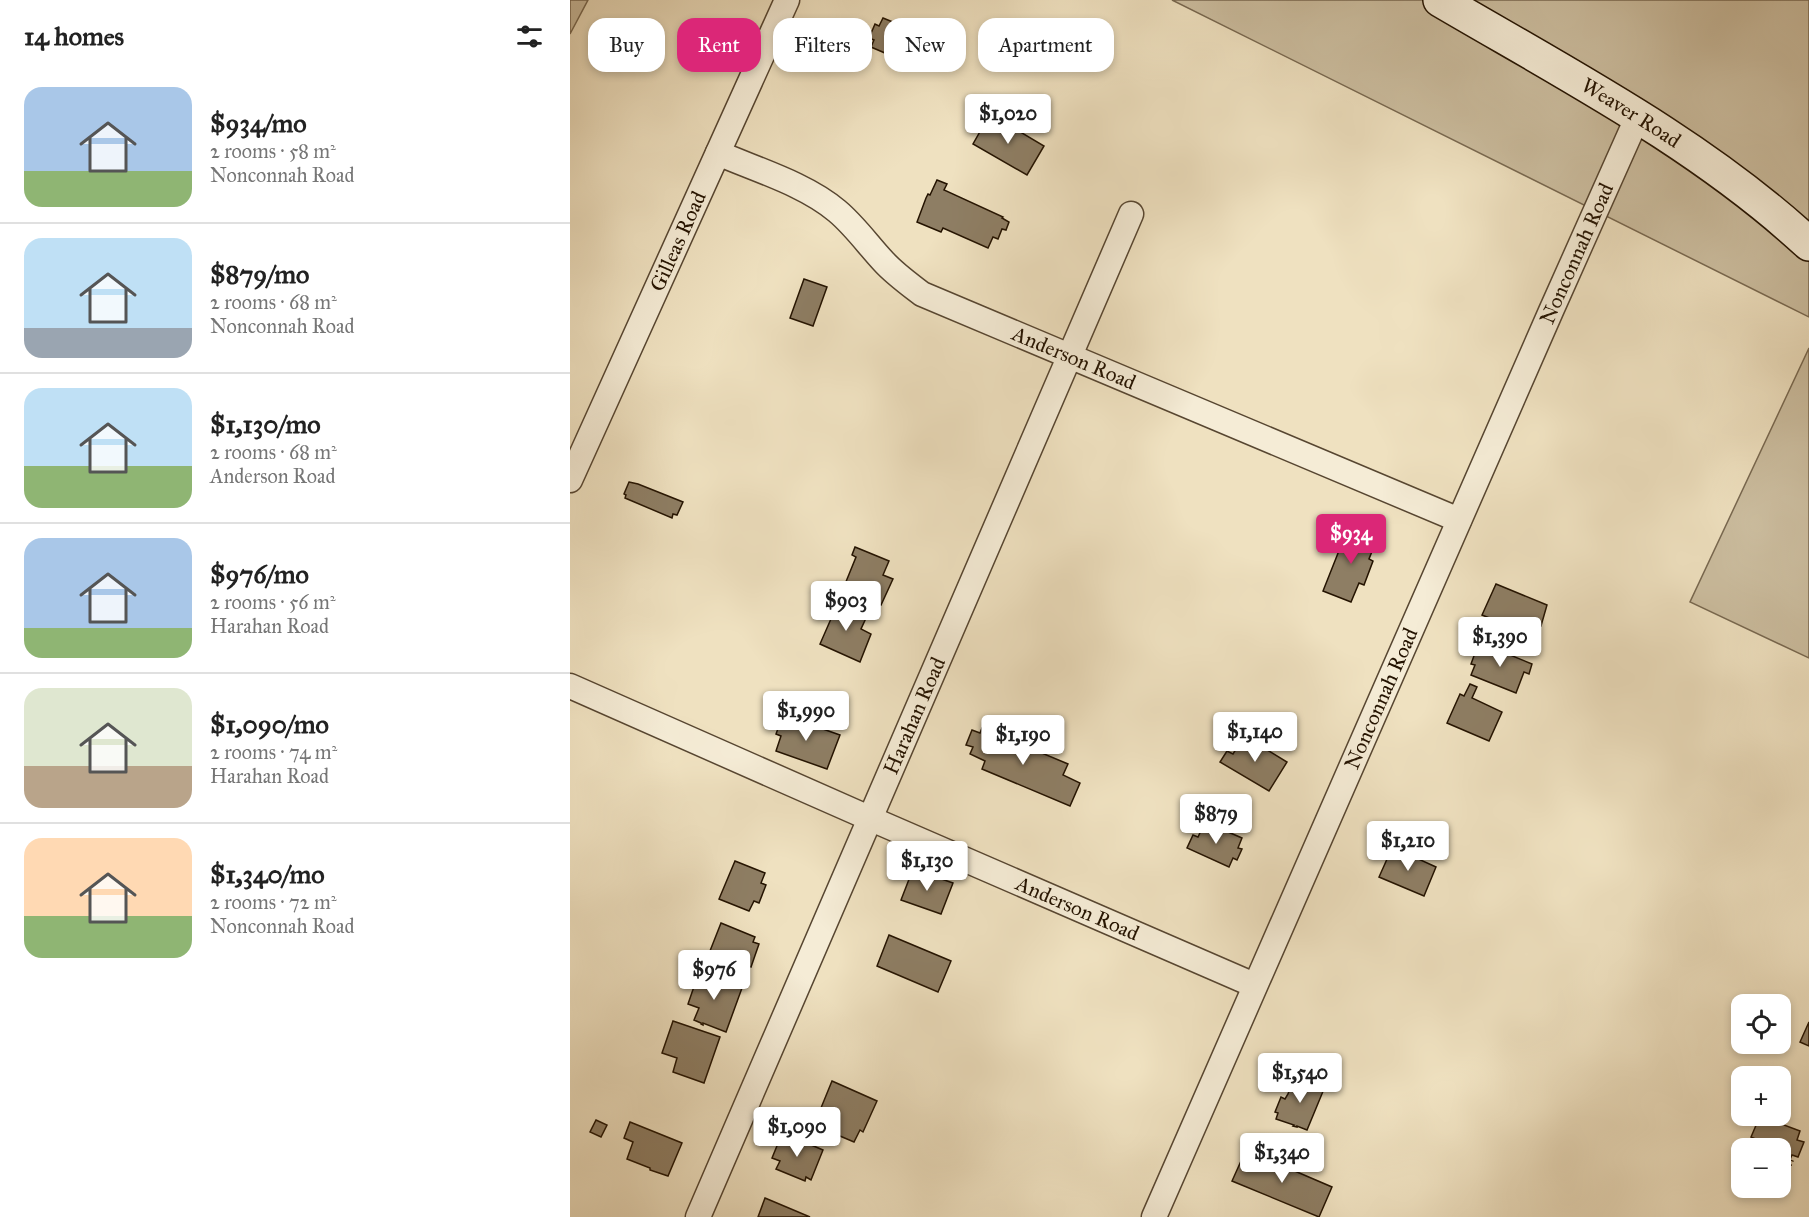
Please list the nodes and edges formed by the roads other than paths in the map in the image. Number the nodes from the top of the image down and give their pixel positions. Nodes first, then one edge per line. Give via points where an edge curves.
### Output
1 (787, 0) edge
2 (1440, 0) edge
3 (1638, 116) junction
4 (718, 153) junction
5 (1131, 214) dead end
6 (1809, 244) edge
7 (1070, 357) junction
8 (570, 480) edge
9 (1459, 520) junction
10 (570, 686) edge
11 (869, 818) junction
12 (1254, 985) junction
13 (698, 1217) edge
14 (1154, 1217) edge

1 - 4 street, Gilleas Road
2 - 3 main road, Weaver Road
3 - 6 main road, Weaver Road via 1718,171
3 - 9 street, Nonconnah Road
4 - 7 street, Anderson Road via 816,196 837,210 902,279 922,294
4 - 8 street, Gilleas Road
5 - 7 street, Harahan Road
7 - 9 street, Anderson Road
7 - 11 street, Harahan Road
9 - 12 street, Nonconnah Road
10 - 11 street, Anderson Road
11 - 12 street, Anderson Road
11 - 13 street, Harahan Road
12 - 14 street, Nonconnah Road

